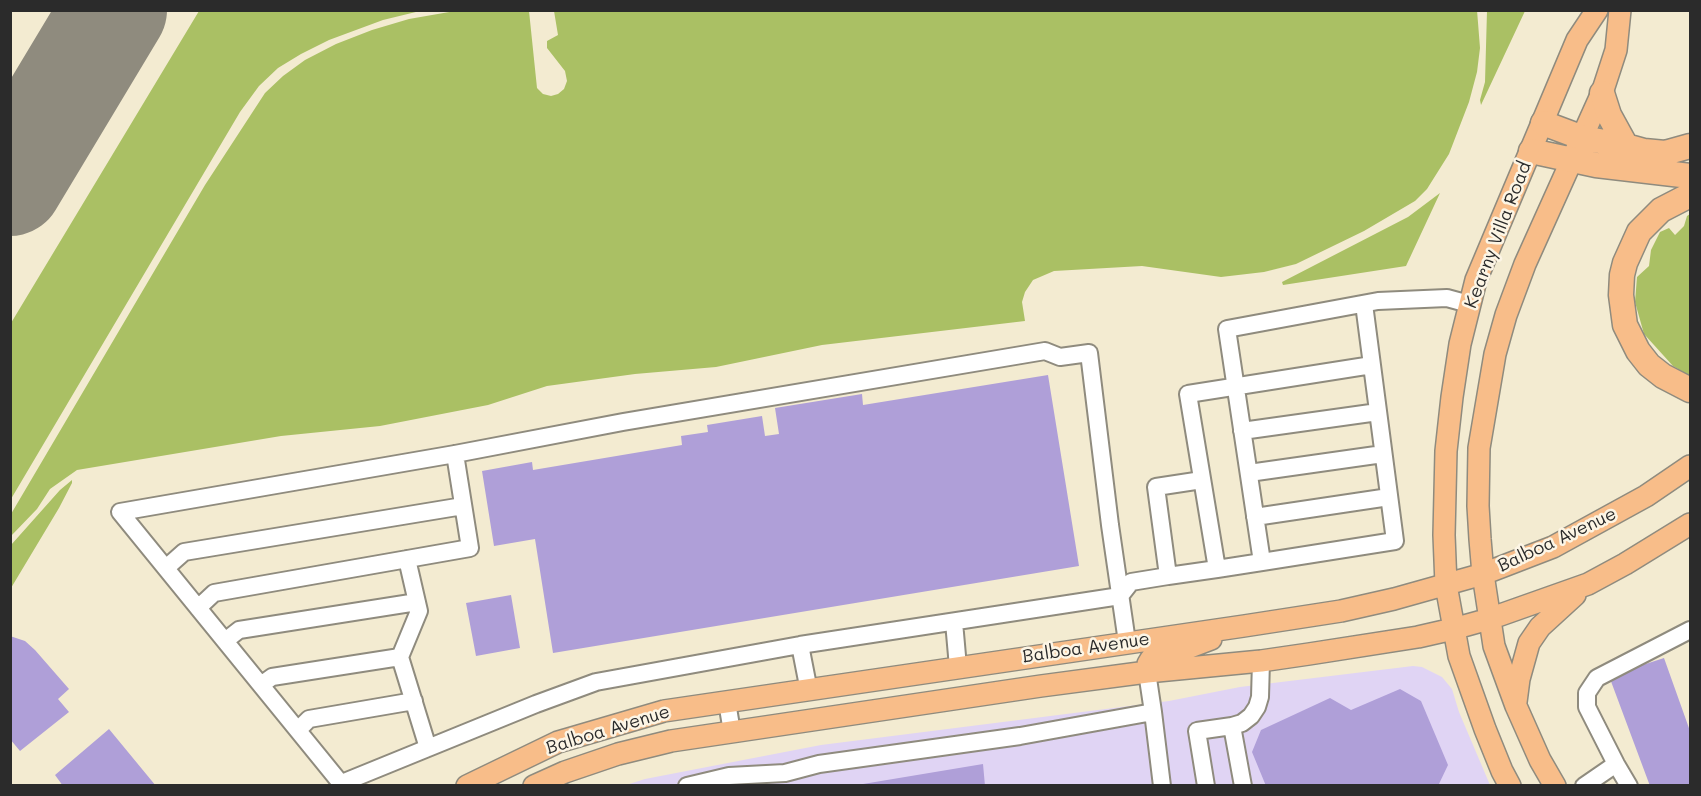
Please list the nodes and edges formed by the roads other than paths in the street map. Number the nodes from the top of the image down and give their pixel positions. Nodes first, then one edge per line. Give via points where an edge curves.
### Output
1 (1597, 10) edge
2 (1620, 10) edge
3 (1602, 93) junction
4 (1543, 123) junction
5 (1626, 146) junction
6 (1690, 146) edge
7 (1578, 149) junction
8 (1531, 151) junction
9 (1690, 176) edge
10 (1690, 195) edge
11 (1364, 304) junction
12 (1469, 304) junction
13 (1372, 365) junction
14 (1236, 386) junction
15 (1690, 390) edge
16 (1378, 412) junction
17 (1242, 431) junction
18 (455, 454) junction
19 (1383, 454) junction
20 (1690, 466) edge
21 (1249, 473) junction
22 (1202, 480) junction
23 (1389, 497) junction
24 (463, 506) junction
25 (1255, 517) junction
26 (1690, 524) edge
27 (407, 559) junction
28 (1262, 562) junction
29 (166, 568) junction
30 (1217, 569) junction
31 (1483, 574) junction
32 (1168, 576) junction
33 (1588, 584) junction
34 (1446, 585) junction
35 (1120, 596) junction
36 (417, 602) junction
37 (198, 608) junction
38 (1489, 620) junction
39 (954, 622) junction
40 (1244, 627) junction
41 (1453, 629) junction
42 (1690, 630) edge
43 (225, 641) junction
44 (1127, 642) junction
45 (800, 645) junction
46 (400, 657) junction
47 (1261, 661) junction
48 (958, 667) junction
49 (1147, 672) junction
50 (261, 685) junction
51 (809, 691) junction
52 (414, 701) junction
53 (727, 702) junction
54 (1516, 706) junction
55 (1152, 712) junction
56 (1232, 726) junction
57 (298, 730) junction
58 (732, 732) junction
59 (428, 748) junction
60 (1616, 764) junction
61 (343, 784) edge
62 (694, 785) edge
63 (467, 786) edge
64 (534, 786) edge
65 (1162, 786) edge
66 (1206, 786) edge
67 (1243, 786) edge
68 (1510, 786) edge
69 (1554, 786) edge
70 (1584, 786) edge
71 (1629, 786) edge

1 - 4 main road, Kearny Villa Road via 1577,40
2 - 3 main road, Kearny Villa Road via 1616,50
3 - 5 highway
3 - 7 main road, Kearny Villa Road
4 - 7 highway
4 - 8 main road, Kearny Villa Road
5 - 6 highway via 1665,153
5 - 7 highway
7 - 8 highway
7 - 9 highway via 1596,165
7 - 31 main road, Kearny Villa Road via 1525,264 1495,354 1479,448
8 - 12 main road, Kearny Villa Road
10 - 15 highway via 1661,210 1639,232 1625,263 1621,295 1626,325 1638,351 1663,376
11 - 12 lane via 1447,298
11 - 13 lane
11 - 14 lane via 1227,329
12 - 34 main road, Kearny Villa Road via 1446,451
13 - 14 lane
13 - 16 lane
14 - 17 lane
14 - 22 lane via 1188,394
16 - 17 lane
16 - 19 lane
17 - 21 lane
18 - 24 lane
18 - 29 lane via 120,512
18 - 35 lane via 1045,351 1059,357 1089,353
19 - 21 lane
19 - 23 lane
20 - 31 main road, Balboa Avenue via 1588,529
21 - 25 lane
22 - 30 lane
22 - 32 lane via 1156,487
23 - 25 lane
23 - 28 lane via 1395,541
24 - 27 lane via 470,548
24 - 29 lane via 184,552
25 - 28 lane
26 - 33 main road, Balboa Avenue
27 - 36 lane
27 - 37 lane via 214,593
28 - 30 lane
29 - 37 lane
30 - 32 lane
31 - 34 main road, Balboa Avenue
31 - 38 main road, Kearny Villa Road
32 - 35 lane via 1131,582
33 - 38 main road, Balboa Avenue
33 - 54 main road via 1557,609 1529,643
34 - 40 main road, Balboa Avenue via 1341,611
34 - 41 main road, Kearny Villa Road
35 - 39 lane
35 - 44 lane
36 - 43 lane via 239,630
36 - 46 lane via 419,611
37 - 43 lane
38 - 41 main road, Balboa Avenue
38 - 54 main road, Kearny Villa Road
39 - 45 lane
39 - 48 lane
40 - 44 main road, Balboa Avenue
40 - 49 main road via 1152,658
41 - 47 main road, Balboa Avenue
41 - 68 main road, Kearny Villa Road via 1485,729
42 - 60 lane via 1597,678 1587,693 1587,707
43 - 50 lane
44 - 48 main road, Balboa Avenue
45 - 51 lane
45 - 59 lane via 596,682
46 - 50 lane via 272,677
46 - 52 lane
47 - 49 main road, Balboa Avenue
47 - 56 lane via 1257,707 1242,723
48 - 51 main road, Balboa Avenue
49 - 55 lane
49 - 58 main road, Balboa Avenue
50 - 57 lane
51 - 53 main road, Balboa Avenue
52 - 57 lane via 309,719
52 - 59 lane
53 - 58 lane
53 - 63 main road, Balboa Avenue via 664,711 558,742
54 - 69 main road, Kearny Villa Road
55 - 62 lane via 785,772 729,776
55 - 65 lane
56 - 66 lane via 1197,730
56 - 67 lane
57 - 61 lane
58 - 64 main road, Balboa Avenue via 618,754
59 - 61 lane
60 - 70 lane
60 - 71 lane

